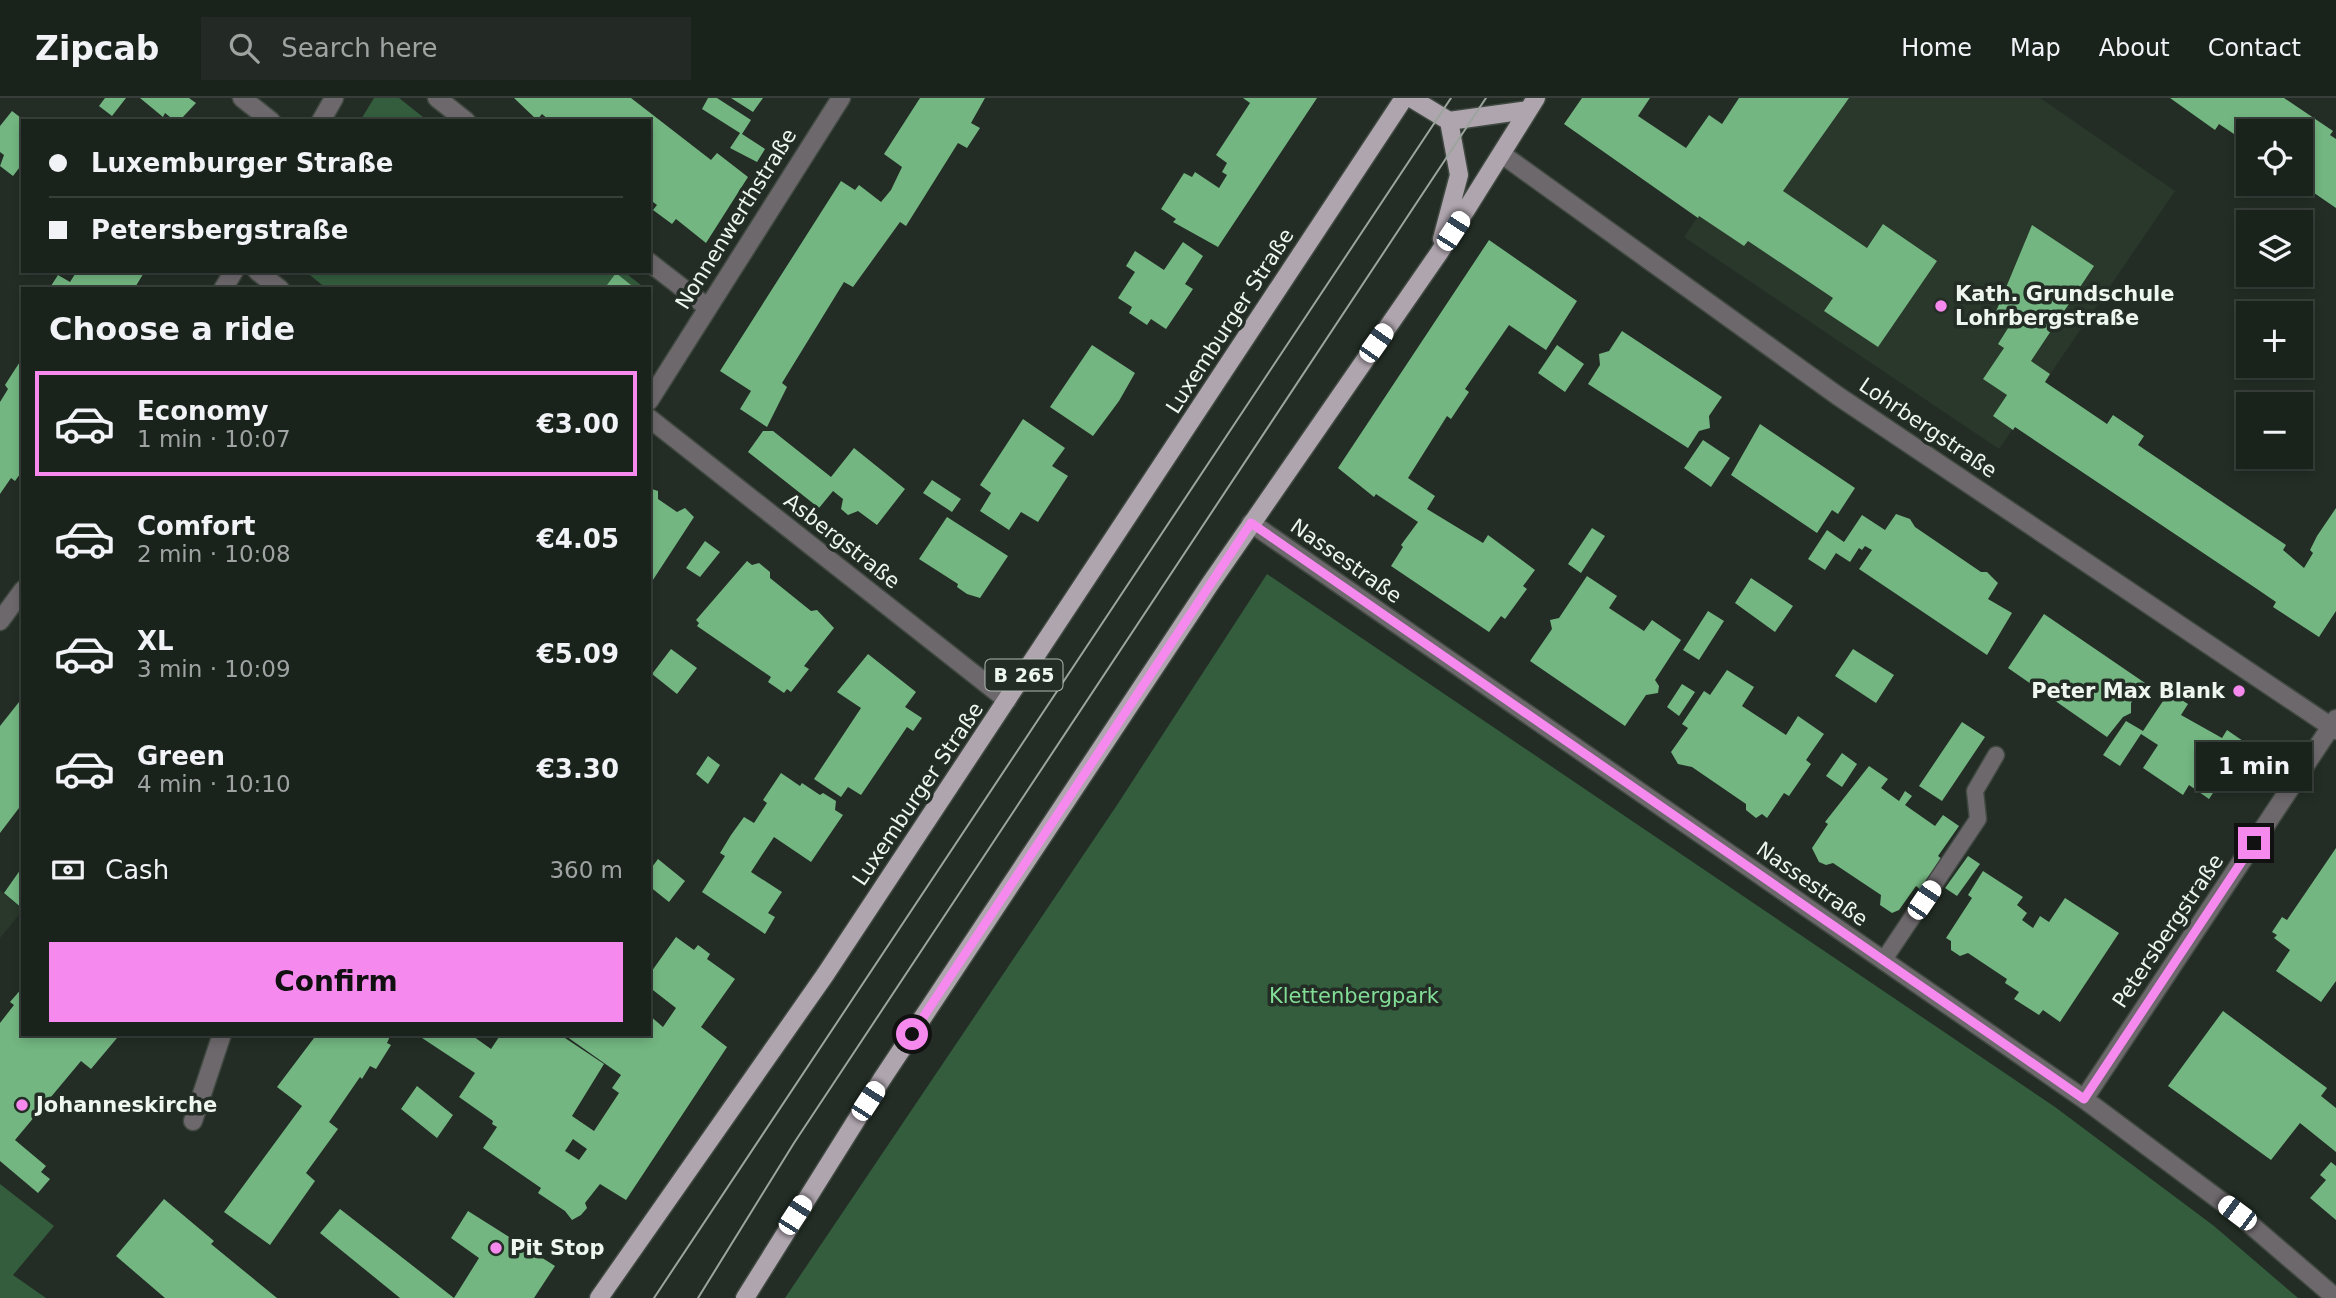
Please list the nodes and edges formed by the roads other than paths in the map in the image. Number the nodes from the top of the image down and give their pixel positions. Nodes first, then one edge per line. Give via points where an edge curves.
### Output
1 (242, 98) edge
2 (334, 98) edge
3 (437, 98) edge
4 (841, 98) edge
5 (1404, 98) edge
6 (1411, 98) edge
7 (1532, 104) edge
8 (268, 119) edge
9 (322, 119) edge
10 (463, 119) edge
11 (1449, 121) junction
12 (1503, 155) junction
13 (1438, 253) junction
14 (651, 264) edge
15 (260, 273) edge
16 (277, 287) edge
17 (707, 307) junction
18 (651, 398) edge
19 (651, 420) edge
20 (1251, 523) junction
21 (21, 593) edge
22 (0, 621) edge
23 (1007, 700) junction
24 (2334, 725) edge
25 (1996, 755) dead end
26 (1883, 961) junction
27 (221, 1036) edge
28 (2084, 1099) junction
29 (193, 1121) dead end
30 (599, 1298) edge
31 (745, 1298) edge
32 (2336, 1298) edge

1 - 8 street
2 - 9 street
3 - 10 street
4 - 17 street, Nonnenwerthstraße
5 - 23 main road, Luxemburger Straße / B 265
6 - 11 main road
7 - 11 main road
7 - 12 main road
11 - 13 main road via 1459,175
12 - 13 main road
12 - 24 street, Lohrbergstraße via 1838,396
13 - 20 main road
14 - 17 street
15 - 16 street
17 - 18 street, Nonnenwerthstraße
19 - 23 street, Asbergstraße
20 - 26 street, Nassestraße
20 - 31 main road via 882,1079
21 - 22 street
23 - 30 main road, Luxemburger Straße / B 265 via 825,975
24 - 28 street, Petersbergstraße
25 - 26 lane via 1975,791 1978,819
26 - 28 street, Nassestraße
27 - 29 street
28 - 32 street, Nassestraße via 2237,1213

